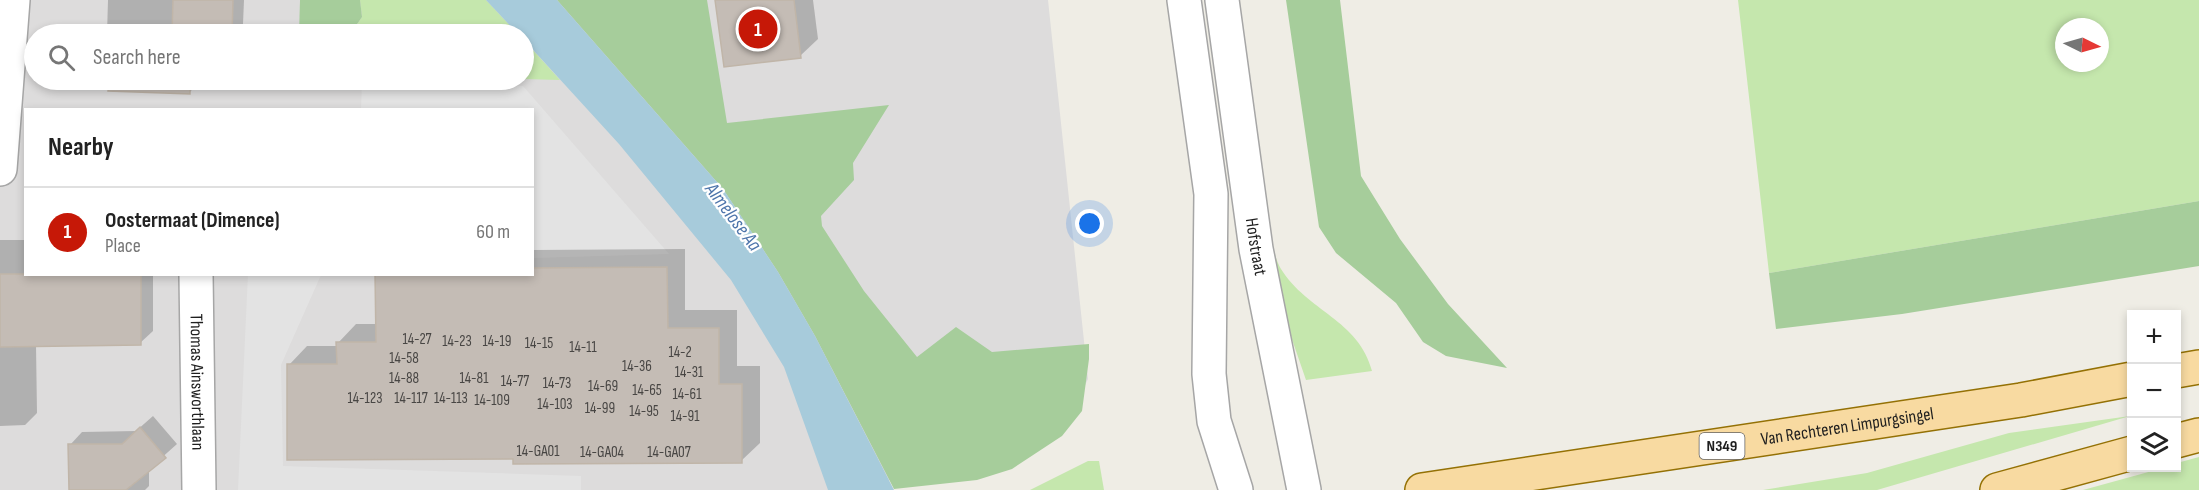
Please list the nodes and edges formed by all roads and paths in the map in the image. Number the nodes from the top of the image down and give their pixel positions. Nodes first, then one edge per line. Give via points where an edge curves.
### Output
1 (13, 0) edge
2 (1184, 0) edge
3 (1222, 0) edge
4 (0, 172) edge
5 (24, 174) edge
6 (196, 276) edge
7 (2199, 367) edge
8 (2181, 370) edge
9 (2127, 381) edge
10 (2199, 435) edge
11 (2181, 440) edge
12 (2127, 454) edge
13 (200, 490) edge
14 (1236, 490) edge
15 (1304, 490) edge
16 (1422, 490) edge
17 (1997, 490) edge

1 - 4 street
2 - 14 street via 1210,194 1210,386 1214,421
3 - 15 street, Hofstraat via 1257,249
4 - 5 street
6 - 13 street, Thomas Ainsworthlaan
7 - 8 main road
9 - 16 main road, Van Rechteren Limpurgsingel / N349
10 - 11 main road
12 - 17 main road

